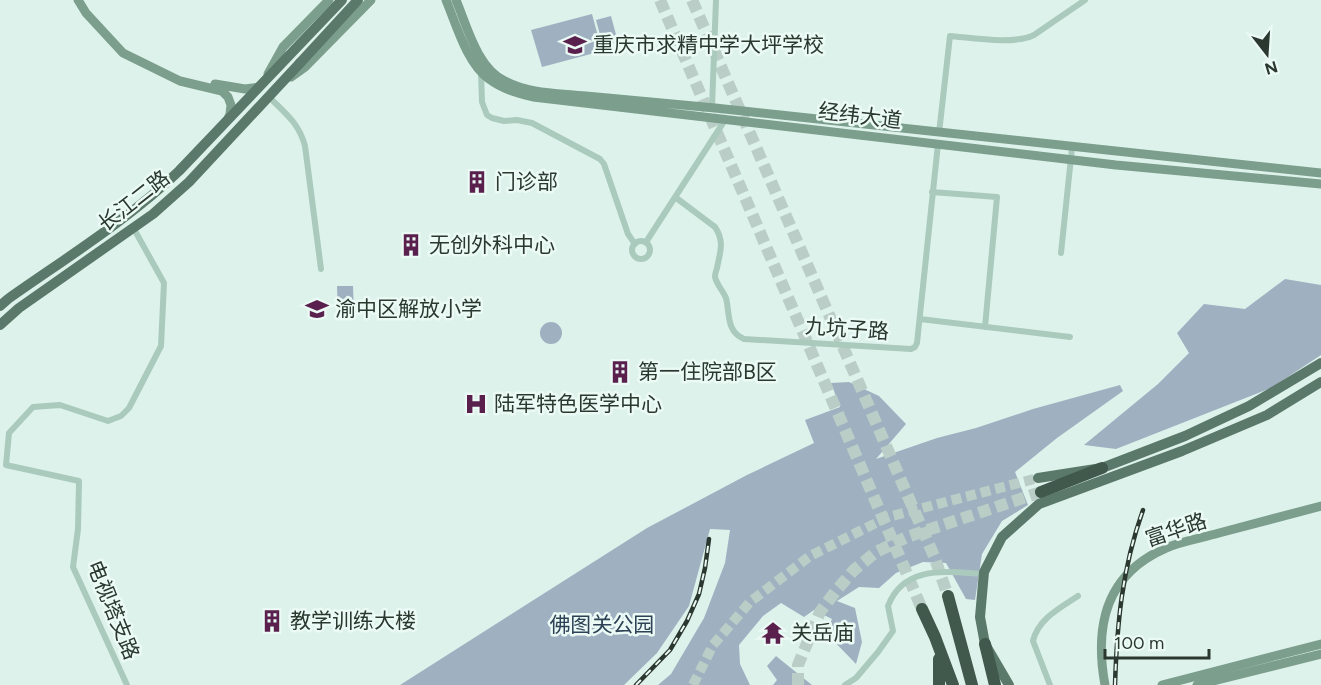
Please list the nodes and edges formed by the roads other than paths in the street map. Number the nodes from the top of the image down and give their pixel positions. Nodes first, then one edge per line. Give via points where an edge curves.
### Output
1 (78, 0) edge
2 (329, 0) edge
3 (342, 0) edge
4 (358, 0) edge
5 (371, 0) edge
6 (446, 0) edge
7 (456, 0) edge
8 (716, 0) edge
9 (1085, 0) edge
10 (480, 56) junction
11 (481, 71) junction
12 (165, 74) junction
13 (261, 84) junction
14 (272, 92) junction
15 (712, 108) junction
16 (228, 119) junction
17 (725, 120) junction
18 (939, 133) junction
19 (938, 144) junction
20 (1072, 148) junction
21 (1071, 158) junction
22 (1321, 172) edge
23 (1321, 184) edge
24 (932, 192) junction
25 (675, 197) junction
26 (134, 229) junction
27 (646, 242) junction
28 (635, 244) junction
29 (1061, 253) dead end
30 (321, 269) dead end
31 (0, 306) edge
32 (920, 319) junction
33 (0, 324) edge
34 (985, 327) junction
35 (1070, 337) dead end
36 (1321, 363) edge
37 (1321, 382) edge
38 (1102, 468) junction
39 (1038, 478) tunnel mouth
40 (1041, 492) tunnel mouth
41 (1321, 506) edge
42 (984, 574) junction
43 (948, 596) tunnel mouth
44 (1077, 596) dead end
45 (922, 609) tunnel mouth
46 (934, 637) junction
47 (985, 644) joint
48 (1321, 644) edge
49 (963, 654) junction
50 (1321, 654) edge
51 (1001, 682) edge
52 (127, 685) edge
53 (845, 685) edge
54 (939, 685) edge
55 (953, 685) edge
56 (972, 685) edge
57 (978, 685) edge
58 (1050, 685) edge
59 (1105, 685) edge
60 (1162, 685) edge
61 (1197, 685) edge

1 - 12 main road via 123,53
2 - 13 main road, 长江二路 via 283,47
3 - 13 main road, 长江二路
4 - 14 main road, 长江二路, bridge
5 - 14 main road, 长江二路 via 305,68
6 - 11 main road, 经纬大道 via 466,49
7 - 10 main road, 经纬大道
8 - 15 street
9 - 18 street via 1028,38 950,36
10 - 11 street
10 - 15 main road, 经纬大道 via 503,81 532,90
11 - 17 main road, 经纬大道 via 500,86 533,97
11 - 28 street via 482,102 487,115 532,123 600,159
12 - 13 main road via 238,88
12 - 16 main road via 222,91 231,105
13 - 16 main road, 长江二路
14 - 26 main road, 长江二路 via 189,182
14 - 30 street via 302,133
15 - 18 main road, 经纬大道
16 - 31 main road, 长江二路 via 142,204
17 - 19 main road, 经纬大道
17 - 25 street
18 - 20 main road, 经纬大道
19 - 21 main road, 经纬大道
19 - 24 street, 九坑子路
20 - 21 street
20 - 22 main road, 经纬大道
21 - 23 main road, 经纬大道
21 - 29 street
24 - 32 street, 九坑子路
24 - 34 street via 997,197
25 - 27 street
25 - 32 street, 九坑子路 via 719,234 721,246 715,276 737,336 911,350 917,343
26 - 33 main road, 长江二路
26 - 52 street, 电视塔支路 via 164,283 161,346 129,408 108,421 60,405 33,407 9,434 6,465 79,481 73,567
27 - 28 street
27 - 28 street via 650,252 642,259 634,255
32 - 34 street
34 - 35 street
36 - 38 main road via 1249,406
37 - 42 main road via 1267,415 1039,504 1002,537
38 - 39 main road
38 - 40 highway
41 - 59 main road, 富华路 via 1167,547 1141,561 1121,580 1102,624 1101,667
42 - 47 main road via 980,617
42 - 53 street via 922,574 899,586 888,606 893,631 856,678
43 - 49 highway
44 - 58 street via 1042,621 1034,637
45 - 46 highway
46 - 54 highway via 940,664
46 - 55 highway
47 - 51 highway
48 - 60 main road
49 - 56 highway
49 - 57 highway
50 - 61 main road

